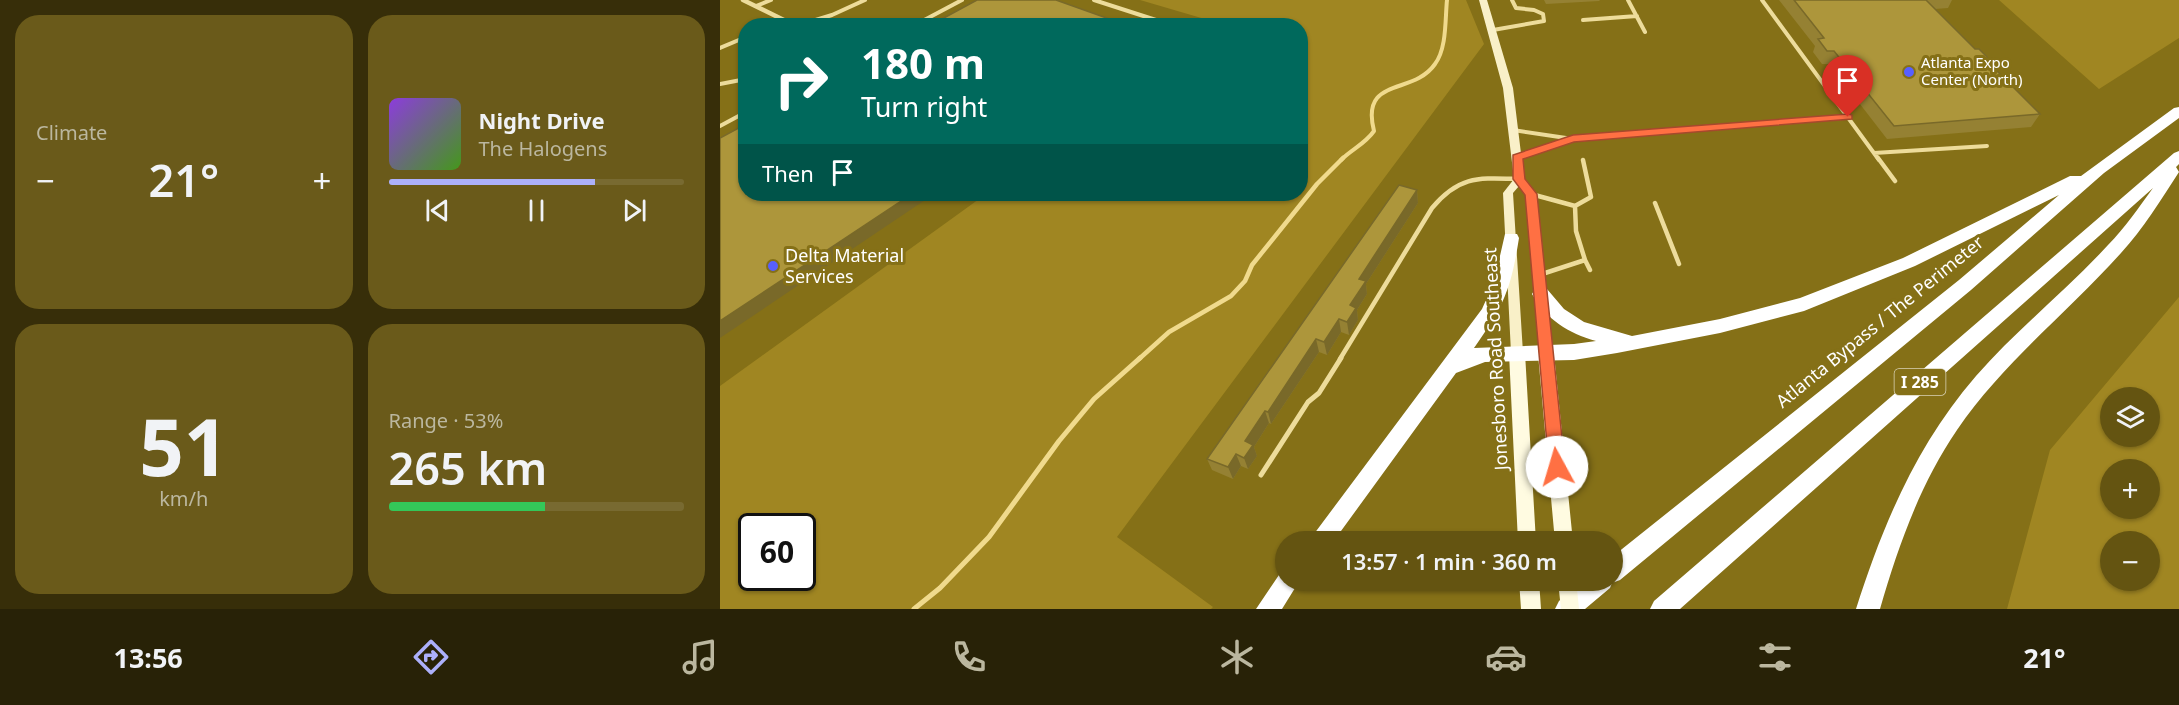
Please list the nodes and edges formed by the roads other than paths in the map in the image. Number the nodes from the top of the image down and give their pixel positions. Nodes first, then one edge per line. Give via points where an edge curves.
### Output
1 (743, 0) edge
2 (771, 0) edge
3 (866, 0) edge
4 (962, 0) edge
5 (1094, 0) edge
6 (1483, 0) edge
7 (1512, 0) edge
8 (1628, 0) edge
9 (1762, 0) edge
10 (756, 6) junction
11 (1637, 16) junction
12 (780, 18) edge
13 (822, 18) edge
14 (928, 18) edge
15 (1150, 18) edge
16 (1583, 20) dead end
17 (1493, 30) junction
18 (1645, 32) dead end
19 (738, 40) edge
20 (721, 47) edge
21 (738, 81) edge
22 (720, 84) edge
23 (2179, 111) edge
24 (738, 116) edge
25 (1848, 117) junction
26 (720, 126) edge
27 (1513, 130) junction
28 (1573, 139) junction
29 (1987, 146) dead end
30 (1875, 153) junction
31 (2179, 156) edge
32 (1517, 157) junction
33 (1583, 160) dead end
34 (2179, 161) edge
35 (2099, 169) junction
36 (1519, 179) junction
37 (1895, 181) dead end
38 (1531, 194) junction
39 (1655, 203) dead end
40 (1575, 206) junction
41 (1511, 238) junction
42 (1585, 260) junction
43 (1679, 264) dead end
44 (1590, 270) dead end
45 (1539, 275) junction
46 (1541, 294) junction
47 (1636, 342) junction
48 (1517, 353) junction
49 (1546, 354) junction
50 (1450, 367) junction
51 (1261, 475) dead end
52 (1327, 531) edge
53 (1527, 531) edge
54 (1563, 531) edge
55 (1623, 563) edge
56 (1281, 591) edge
57 (1530, 591) edge
58 (1567, 591) edge
59 (1589, 591) edge
60 (1268, 609) edge
61 (1531, 609) edge
62 (1568, 609) edge
63 (1662, 609) edge
64 (1868, 609) edge

1 - 10 street
2 - 10 lane
3 - 13 lane
4 - 14 lane
5 - 15 lane
6 - 17 main road, Jonesboro Road Southeast
7 - 17 lane via 1516,8 1543,14 1544,21
8 - 11 lane
9 - 25 lane
10 - 12 street
11 - 16 lane
11 - 18 lane
17 - 27 main road, Jonesboro Road Southeast via 1508,87
19 - 20 lane
21 - 22 lane
23 - 35 highway, Atlanta Bypass / The Perimeter / I 285
24 - 26 lane
25 - 28 lane
25 - 30 lane
27 - 28 lane
27 - 32 main road, Jonesboro Road Southeast
28 - 32 lane
29 - 30 lane
30 - 37 lane
31 - 63 highway, I 285
32 - 36 main road, Jonesboro Road Southeast
33 - 40 lane via 1591,197
34 - 64 highway via 2117,247 1965,403 1935,450 1897,525
35 - 47 highway via 1910,262 1836,293 1720,326
35 - 55 highway, Atlanta Bypass / The Perimeter / I 285 via 1965,285
36 - 38 main road
36 - 41 main road, Jonesboro Road Southeast via 1508,193
36 - 51 lane via 1470,179 1445,192 1319,393 1308,402
38 - 40 lane
38 - 45 main road
39 - 43 lane
40 - 42 lane via 1576,231
41 - 48 main road, Jonesboro Road Southeast
41 - 50 highway via 1498,296
42 - 44 lane
42 - 45 lane
45 - 46 main road
46 - 47 highway via 1553,311 1571,325 1589,333
46 - 49 main road
47 - 49 highway
48 - 49 highway
48 - 50 highway via 1473,356
48 - 53 main road, Jonesboro Road Southeast
49 - 54 main road
50 - 52 highway
56 - 60 highway
57 - 61 main road
58 - 62 main road, bridge
59 - 62 highway

